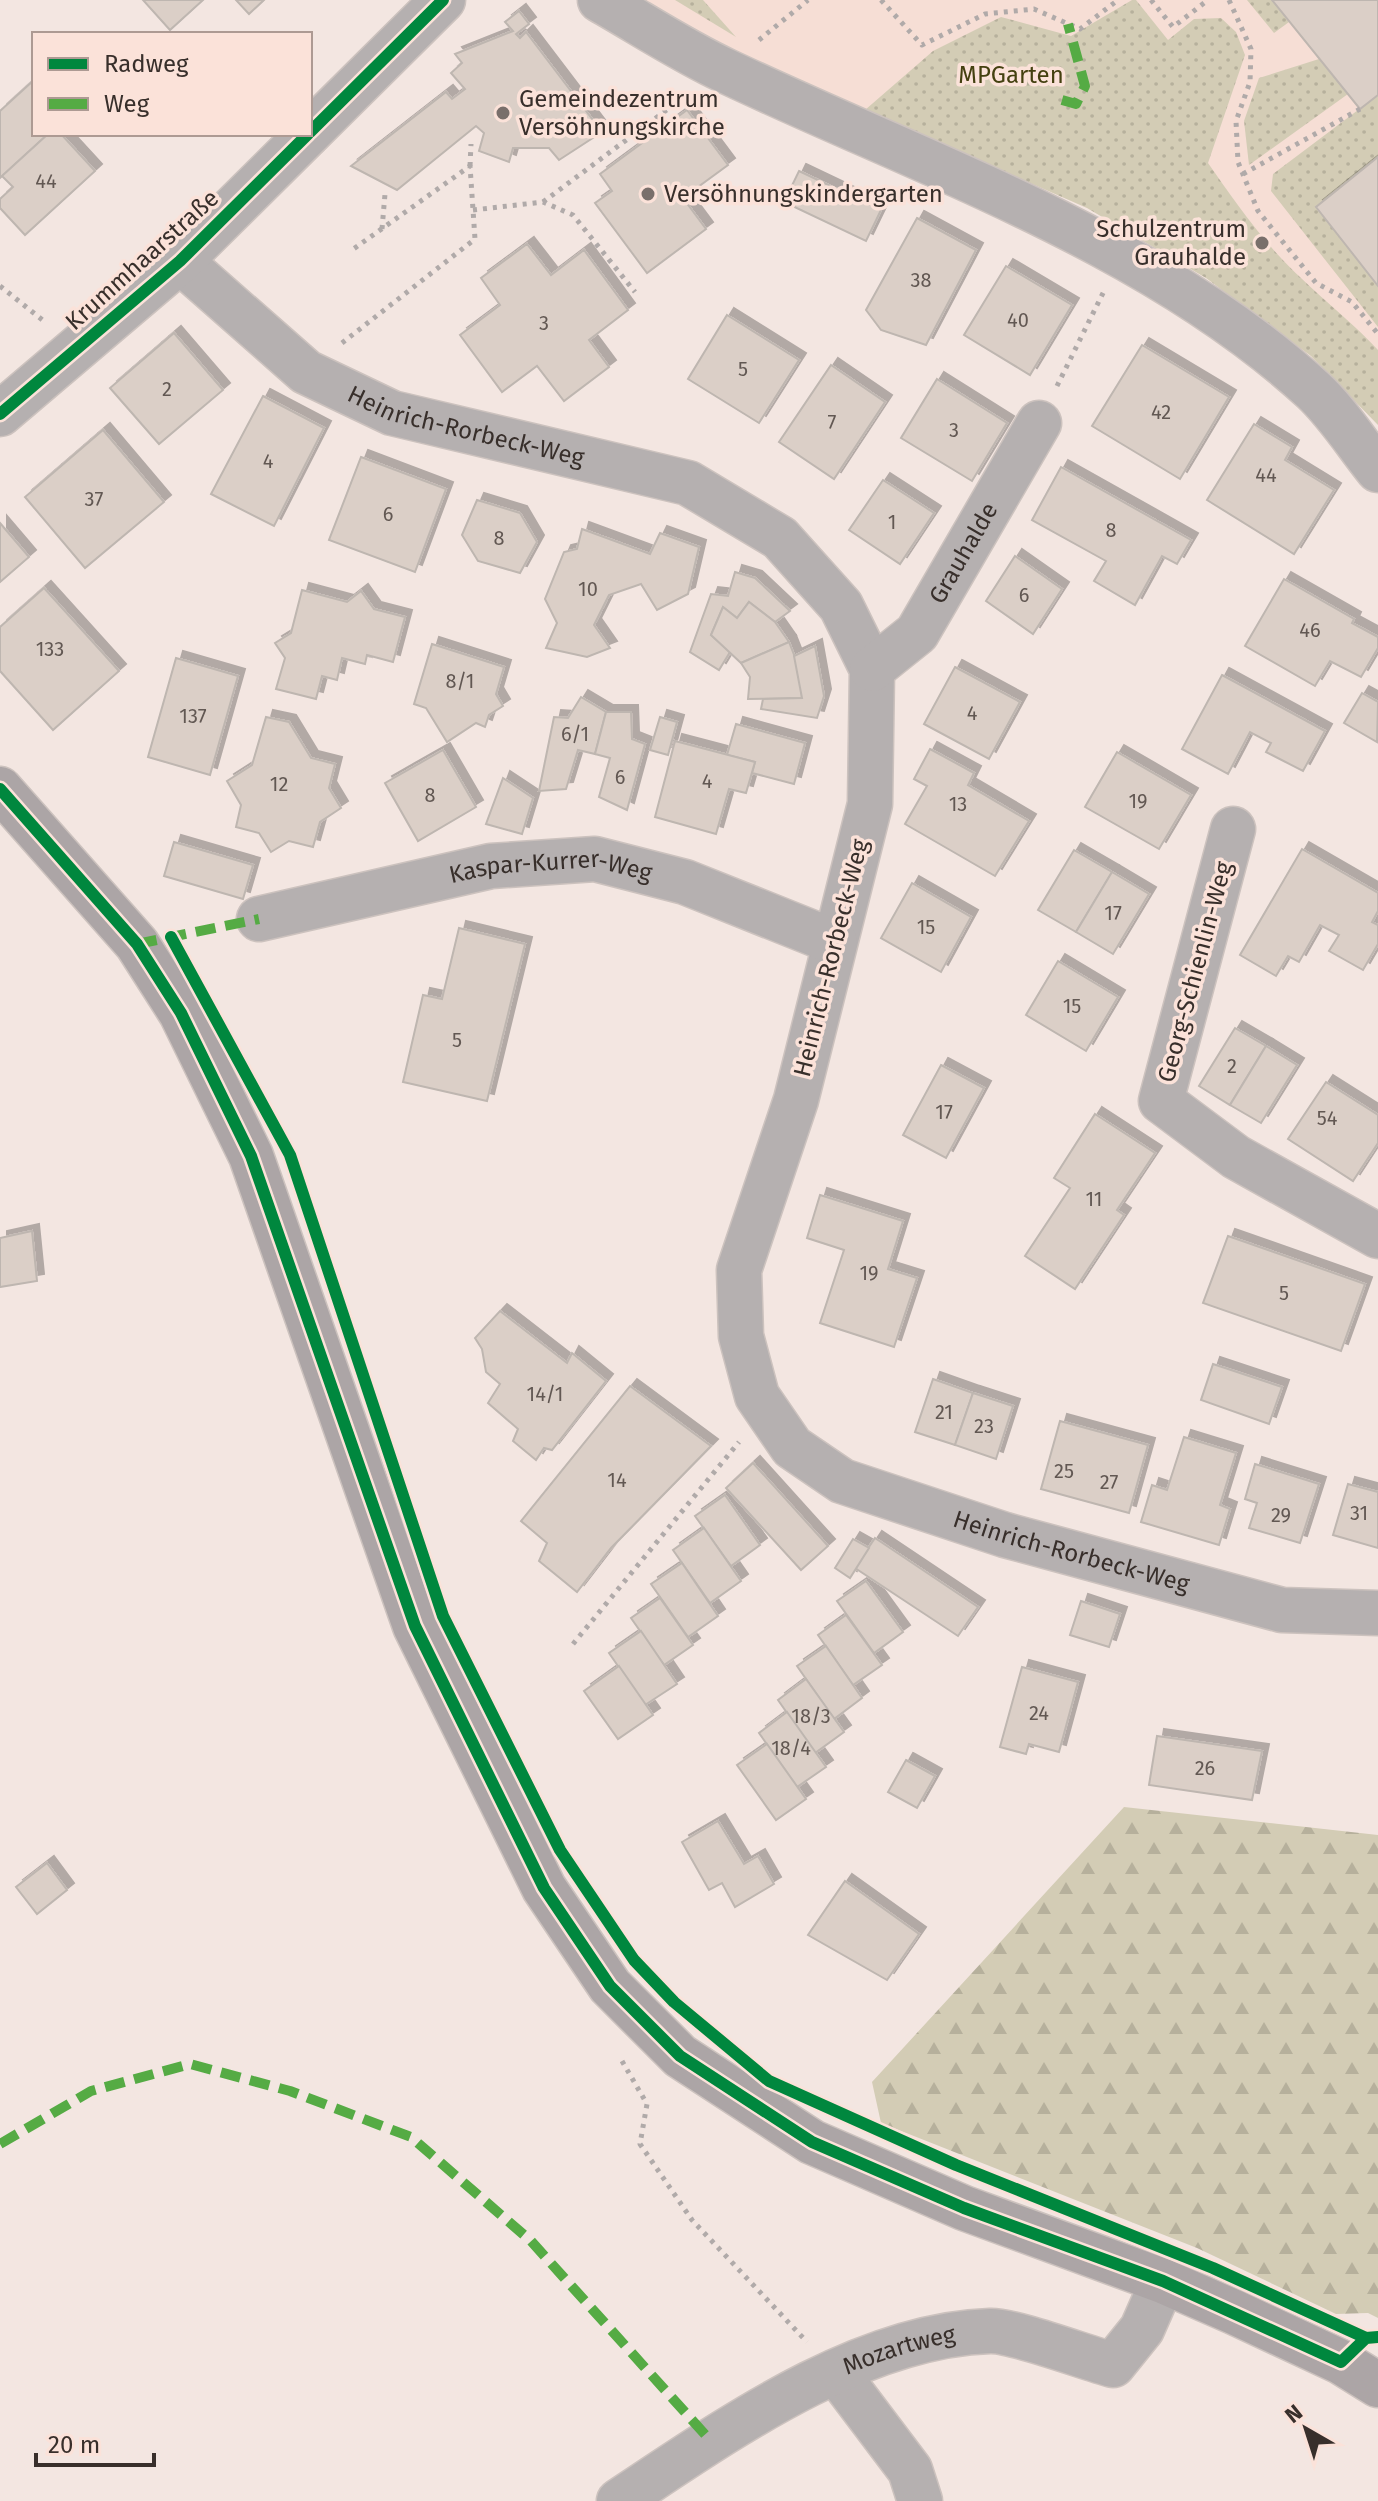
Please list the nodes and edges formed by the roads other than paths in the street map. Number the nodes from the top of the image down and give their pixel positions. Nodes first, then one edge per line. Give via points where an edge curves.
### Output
1 (443, 0) edge
2 (600, 0) edge
3 (312, 130) edge
4 (306, 136) edge
5 (180, 261) junction
6 (0, 414) edge
7 (1039, 423) road end
8 (1378, 470) edge
9 (872, 669) junction
10 (0, 789) edge
11 (1233, 829) dead end
12 (259, 919) dead end
13 (835, 942) junction
14 (1378, 1236) edge
15 (1378, 1613) edge
16 (1163, 2281) junction
17 (836, 2372) junction
18 (1378, 2385) edge
19 (619, 2501) edge
20 (920, 2501) edge

1 - 3 street, Krummhaarstraße
2 - 8 street via 722,69 1121,256 1211,309 1315,391
4 - 5 street, Krummhaarstraße
5 - 6 street, Krummhaarstraße
5 - 9 street, Heinrich-Rorbeck-Weg via 306,372 392,413 688,483 780,538 841,606
7 - 9 street, Grauhalde via 917,633
9 - 13 street, Heinrich-Rorbeck-Weg via 870,804
10 - 16 main road via 137,944 181,1013 251,1156 415,1626 544,1888 610,1986 680,2056 812,2142 964,2208
11 - 14 street, Georg-Schienlin-Weg via 1161,1101 1236,1157
12 - 13 street, Kaspar-Kurrer-Weg via 491,866 595,859 685,882
13 - 15 street, Heinrich-Rorbeck-Weg via 796,1100 739,1270 741,1336 757,1396 792,1447 842,1481 1005,1535 1282,1610
16 - 17 street, Mozartweg via 1142,2329 1113,2365 993,2330 920,2340
16 - 18 main road via 1341,2362
17 - 19 street, Mozartweg via 710,2440
17 - 20 street via 910,2470

